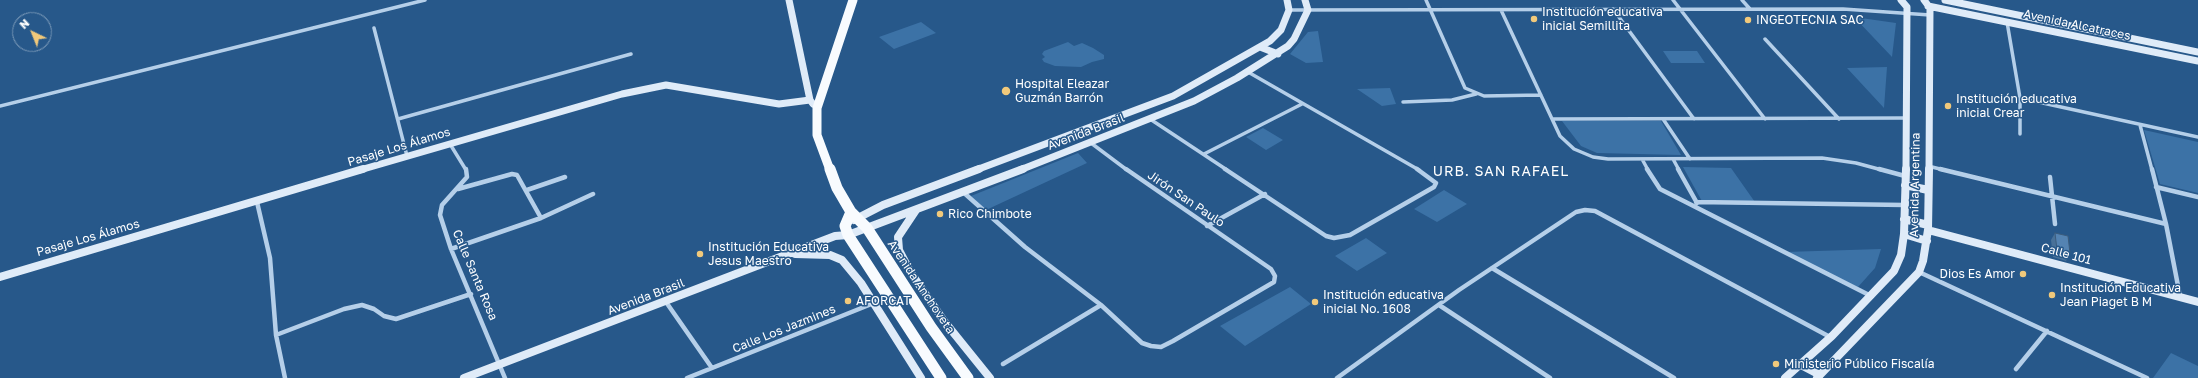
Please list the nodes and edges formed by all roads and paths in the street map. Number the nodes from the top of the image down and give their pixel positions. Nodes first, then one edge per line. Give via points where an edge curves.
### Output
1 (425, 0) edge
2 (789, 0) edge
3 (852, 0) edge
4 (1287, 0) edge
5 (1305, 0) edge
6 (1426, 0) edge
7 (1674, 0) edge
8 (1742, 0) edge
9 (1901, 0) edge
10 (1945, 0) edge
11 (1926, 3) edge
12 (1613, 9) junction
13 (1750, 9) junction
14 (1289, 10) junction
15 (1308, 10) junction
16 (1431, 10) junction
17 (1501, 10) junction
18 (1907, 10) junction
19 (1682, 11) junction
20 (1930, 15) junction
21 (2007, 22) junction
22 (374, 28) dead end
23 (1765, 38) dead end
24 (1260, 47) junction
25 (2198, 52) edge
26 (631, 54) dead end
27 (1278, 54) junction
28 (2198, 61) edge
29 (1248, 72) junction
30 (1476, 94) junction
31 (1541, 95) junction
32 (2020, 98) junction
33 (1403, 102) dead end
34 (813, 104) junction
35 (1302, 104) junction
36 (0, 106) edge
37 (1906, 118) junction
38 (398, 119) junction
39 (1150, 119) junction
40 (1552, 119) junction
41 (1662, 119) junction
42 (1694, 119) junction
43 (1765, 119) junction
44 (1839, 119) junction
45 (2140, 125) junction
46 (2020, 134) dead end
47 (2198, 138) edge
48 (450, 144) junction
49 (1091, 144) junction
50 (1204, 154) junction
51 (407, 156) junction
52 (1642, 159) junction
53 (1673, 159) junction
54 (1690, 159) junction
55 (1928, 166) junction
56 (1905, 176) junction
57 (565, 177) dead end
58 (2050, 177) dead end
59 (1905, 185) junction
60 (2156, 187) junction
61 (456, 190) junction
62 (527, 190) junction
63 (1928, 190) junction
64 (963, 192) junction
65 (593, 194) dead end
66 (1265, 194) junction
67 (2053, 196) junction
68 (2198, 197) edge
69 (257, 202) junction
70 (1696, 202) junction
71 (1905, 205) junction
72 (917, 209) junction
73 (1699, 209) junction
74 (855, 215) junction
75 (541, 218) junction
76 (1904, 219) junction
77 (2055, 224) dead end
78 (2166, 224) junction
79 (1207, 226) junction
80 (867, 228) junction
81 (1928, 228) junction
82 (846, 231) junction
83 (1904, 234) junction
84 (1927, 241) junction
85 (451, 249) junction
86 (790, 254) junction
87 (1492, 268) junction
88 (1919, 272) junction
89 (0, 277) edge
90 (470, 294) junction
91 (1872, 296) junction
92 (2180, 297) junction
93 (888, 300) junction
94 (666, 302) junction
95 (2198, 302) edge
96 (874, 304) junction
97 (1101, 305) junction
98 (1440, 306) junction
99 (2047, 331) junction
100 (276, 335) junction
101 (1830, 337) junction
102 (1003, 364) dead end
103 (1799, 364) junction
104 (500, 365) junction
105 (712, 368) junction
106 (2016, 369) dead end
107 (1818, 377) edge
108 (285, 378) edge
109 (464, 378) edge
110 (505, 378) edge
111 (687, 378) edge
112 (921, 378) edge
113 (941, 378) edge
114 (968, 378) edge
115 (990, 378) edge
116 (1337, 378) edge
117 (1550, 378) edge
118 (1674, 378) edge
119 (1785, 378) edge
120 (2146, 378) edge

1 - 36 street
2 - 34 main road
3 - 34 main road, Avenida Anchoveta
4 - 14 main road
5 - 15 main road
6 - 16 street
7 - 19 street
8 - 13 street
9 - 18 main road
10 - 25 main road
11 - 20 main road, Avenida Argentina
11 - 21 main road, Avenida Alcatraces
12 - 17 street
12 - 19 street
12 - 42 street
13 - 18 street
13 - 19 street
14 - 15 street
14 - 24 main road, Avenida Brasil via 1281,30
15 - 16 street
15 - 27 main road, Avenida Brasil via 1294,39
16 - 17 street
16 - 30 street via 1461,82 1465,88
17 - 31 street
18 - 20 street
18 - 37 main road, Avenida Argentina
19 - 43 street
20 - 55 main road, Avenida Argentina
21 - 28 main road, Avenida Alcatraces
21 - 32 street
22 - 38 street
23 - 44 street
24 - 27 main road
24 - 74 main road, Avenida Brasil via 1173,96
26 - 38 street
27 - 29 main road, Avenida Brasil
29 - 35 street
29 - 39 main road, Avenida Brasil via 1194,101
30 - 31 street via 1497,97
30 - 33 street via 1457,99
31 - 40 street
32 - 45 street
32 - 46 street
34 - 48 main road, Pasaje Los Álamos via 764,103 666,85 622,94
34 - 74 main road, Avenida Anchoveta via 817,135 837,188
35 - 50 street
35 - 66 street via 1429,176 1436,183 1429,190 1342,238 1326,236
37 - 44 street
37 - 56 main road, Avenida Argentina
38 - 51 street
39 - 49 main road, Avenida Brasil
39 - 50 street
40 - 41 street
40 - 52 street via 1560,136 1574,149 1593,157
41 - 42 street
41 - 54 street
42 - 43 street
43 - 44 street
45 - 47 street
45 - 60 street
48 - 51 main road, Pasaje Los Álamos
48 - 61 street, Calle Santa Rosa via 466,167 468,177
49 - 64 main road, Avenida Brasil
49 - 79 street, Jirón San Paulo
50 - 66 street
51 - 69 main road, Pasaje Los Álamos
52 - 53 street
52 - 73 street via 1660,189
53 - 54 street
53 - 70 street
54 - 56 street via 1822,158 1856,163
55 - 63 main road, Avenida Argentina
55 - 67 street
56 - 59 main road, Avenida Argentina
57 - 62 street
58 - 67 street
59 - 63 main road
59 - 71 main road, Avenida Argentina
60 - 68 street
60 - 78 street
61 - 62 street via 512,174 517,175
61 - 85 street, Calle Santa Rosa via 442,205 440,215
62 - 75 street
63 - 81 main road, Avenida Argentina
64 - 72 main road, Avenida Brasil
64 - 97 street via 1025,247
65 - 75 street
66 - 79 street
67 - 77 street
67 - 78 street
69 - 89 main road, Pasaje Los Álamos
69 - 100 street via 270,258
70 - 71 street
70 - 73 street
71 - 76 main road, Avenida Argentina
72 - 80 main road, Avenida Brasil
72 - 115 main road via 898,237 899,250 911,273 944,321
73 - 91 street
74 - 80 main road, Avenida Anchoveta
74 - 82 main road
75 - 85 street
76 - 81 main road, Calle 101
76 - 83 main road, Avenida Argentina
78 - 92 street
79 - 97 street, Jirón San Paulo via 1271,270 1274,282 1161,346 1142,343
80 - 82 main road, Avenida Brasil
80 - 114 main road, Avenida Anchoveta via 931,327
81 - 84 main road, Avenida Argentina
81 - 92 main road, Calle 101
82 - 86 main road, Avenida Brasil
82 - 93 main road
83 - 84 main road
83 - 91 main road, Avenida Argentina via 1901,255 1894,271
84 - 88 main road, Avenida Argentina
85 - 90 street, Calle Santa Rosa
86 - 94 main road, Avenida Brasil
86 - 96 main road via 830,255 842,260
87 - 98 street
87 - 101 street via 1576,212 1595,211
87 - 118 street
88 - 99 street
88 - 107 main road, Avenida Argentina
90 - 100 street via 396,318 384,316 374,308 362,305 344,309
90 - 104 street, Calle Santa Rosa
91 - 101 main road, Avenida Argentina
92 - 95 main road, Calle 101
93 - 96 street, Calle Los Jazmines
93 - 113 main road
94 - 104 main road, Avenida Brasil
94 - 105 street
96 - 105 street, Calle Los Jazmines
96 - 112 main road
97 - 102 street
98 - 116 street
98 - 117 street
99 - 106 street
99 - 120 street
100 - 108 street
101 - 103 main road, Avenida Argentina
103 - 107 main road
103 - 119 main road, Avenida Argentina
104 - 109 main road, Avenida Brasil
104 - 110 street, Calle Santa Rosa
105 - 111 street, Calle Los Jazmines

